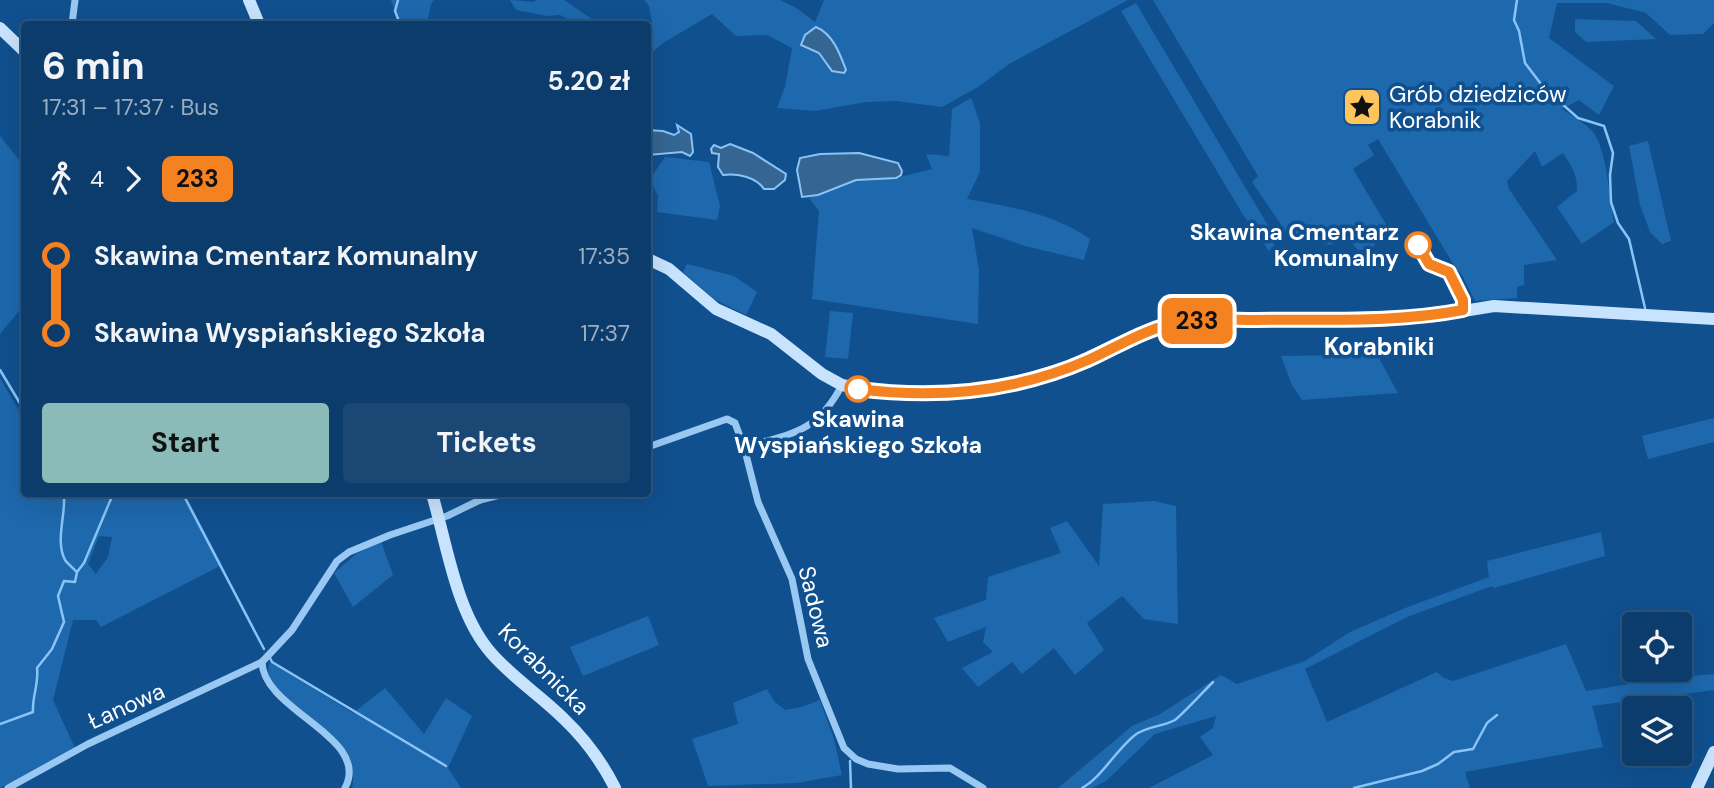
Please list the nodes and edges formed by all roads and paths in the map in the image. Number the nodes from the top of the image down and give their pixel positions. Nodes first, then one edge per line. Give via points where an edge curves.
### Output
1 (75, 0) edge
2 (249, 0) edge
3 (72, 21) edge
4 (257, 21) edge
5 (0, 28) edge
6 (21, 48) edge
7 (651, 260) edge
8 (1714, 319) edge
9 (842, 385) junction
10 (651, 446) edge
11 (744, 447) junction
12 (433, 497) edge
13 (480, 497) edge
14 (440, 519) junction
15 (262, 662) junction
16 (1714, 752) edge
17 (8, 788) edge
18 (345, 788) edge
19 (615, 788) edge
20 (983, 788) edge
21 (1697, 788) edge

1 - 3 street
2 - 4 street
5 - 6 street
7 - 9 street via 669,269 716,309 771,334
8 - 9 street via 1494,306 1433,316 1184,322 1140,333 1068,367 1000,387 927,394
9 - 11 street via 810,426
10 - 11 street, Sadowa via 727,419 735,423
11 - 20 street, Sadowa via 758,502 792,579 808,659 844,748 868,764 898,769 950,768
12 - 14 street, Korabnicka
13 - 14 street, Łanowa
14 - 15 street, Łanowa via 390,535 337,561 292,630
14 - 19 street, Korabnicka via 458,585 483,642 582,738
15 - 17 street, Łanowa via 88,744
15 - 18 street via 264,678 275,693 335,742 344,755 349,770
16 - 21 street

